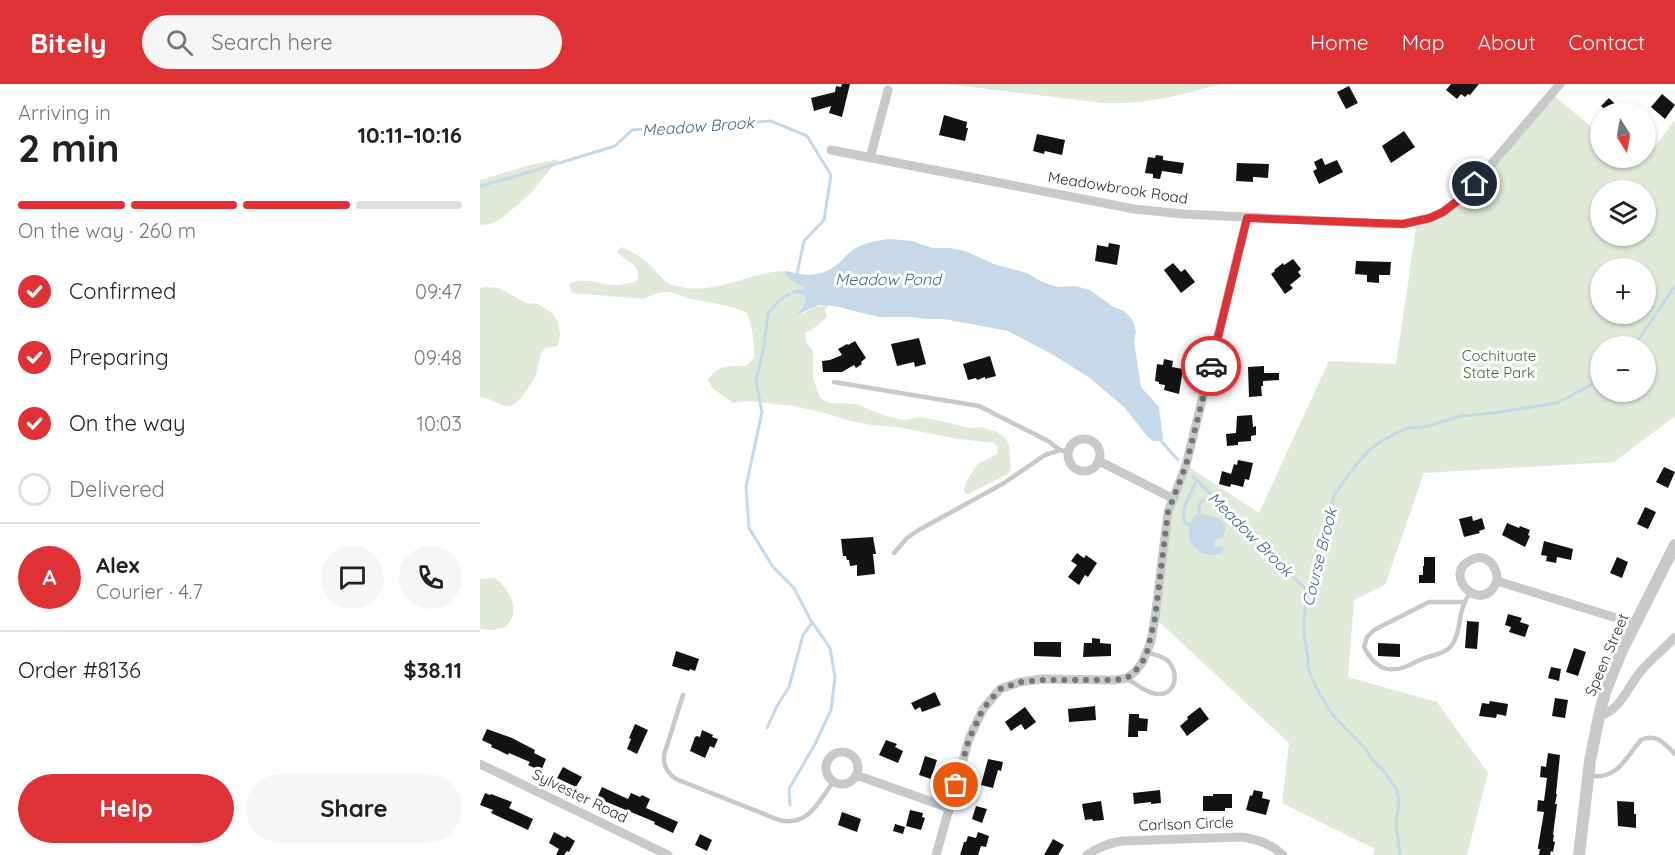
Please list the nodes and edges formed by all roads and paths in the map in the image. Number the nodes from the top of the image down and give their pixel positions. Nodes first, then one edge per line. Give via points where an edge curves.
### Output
1 (1560, 84) edge
2 (888, 90) dead end
3 (831, 150) dead end
4 (870, 158) junction
5 (1247, 218) junction
6 (834, 382) dead end
7 (1064, 451) junction
8 (1099, 461) junction
9 (1172, 498) junction
10 (1675, 544) edge
11 (894, 553) dead end
12 (1497, 581) junction
13 (1470, 593) junction
14 (1463, 602) junction
15 (1635, 624) junction
16 (1675, 637) edge
17 (1147, 652) junction
18 (1127, 678) junction
19 (683, 696) dead end
20 (1599, 716) junction
21 (1675, 754) edge
22 (480, 764) edge
23 (856, 775) junction
24 (1588, 776) junction
25 (833, 782) junction
26 (949, 808) junction
27 (668, 855) edge
28 (936, 855) edge
29 (1088, 855) edge
30 (1283, 855) edge
31 (1579, 855) edge

1 - 5 street, Meadowbrook Road via 1465,195 1430,218 1403,224
2 - 4 street
3 - 4 street, Meadowbrook Road
4 - 5 street, Meadowbrook Road via 1134,209
5 - 9 street via 1186,465
6 - 7 lane via 979,406
7 - 8 street via 1076,470 1092,469
7 - 8 street via 1080,439 1089,439 1099,449
7 - 11 lane via 1045,455 1010,480 917,531
8 - 9 street
9 - 17 street
10 - 15 street, Speen Street via 1666,569
12 - 13 street via 1487,593
12 - 13 street via 1494,565 1485,558 1474,558 1464,564 1460,575 1462,585
12 - 15 street
13 - 14 lane
14 - 14 lane via 1457,636 1450,648 1394,670 1373,663 1369,657 1365,647 1374,630 1429,602
15 - 20 street, Speen Street via 1613,670
16 - 20 street via 1640,672 1614,708
17 - 18 street
17 - 18 lane via 1170,663 1176,675 1171,688 1164,693 1152,693
18 - 26 street via 1042,680 1000,689 983,709 969,739
19 - 25 lane via 664,755 666,769 676,779 789,822 812,811
20 - 24 street, Speen Street
21 - 24 lane via 1660,739 1646,738 1615,772 1602,777
22 - 27 street, Sylvester Road
23 - 25 street via 848,783
23 - 25 street via 853,756 838,753 826,766
23 - 26 street
24 - 31 street, Speen Street
26 - 28 street
29 - 30 street, Carlson Circle via 1108,843 1122,841 1242,837 1270,844

